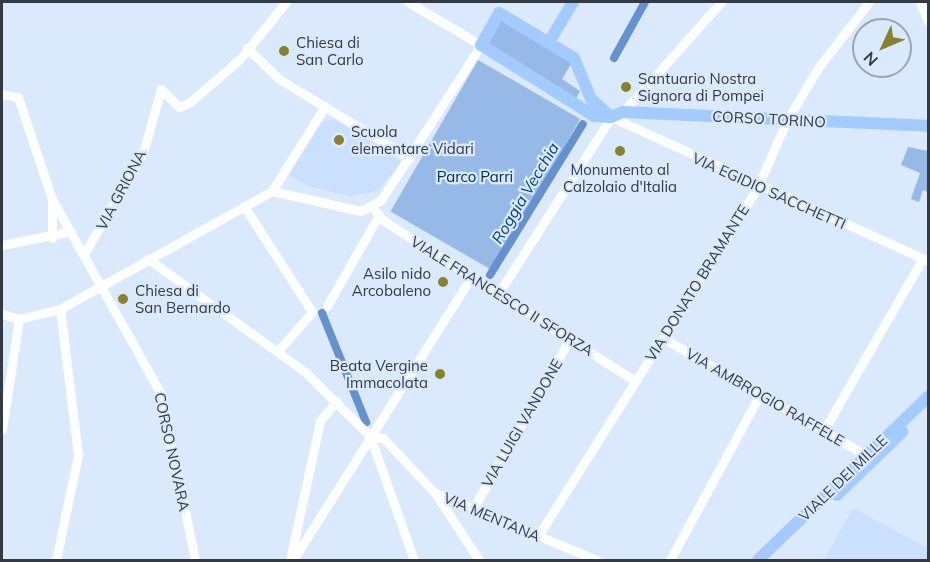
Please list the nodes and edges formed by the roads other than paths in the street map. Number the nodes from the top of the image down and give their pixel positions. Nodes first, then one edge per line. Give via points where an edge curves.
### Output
1 (286, 2) edge
2 (408, 2) edge
3 (573, 2) edge
4 (721, 2) edge
5 (869, 2) edge
6 (920, 2) edge
7 (424, 6) edge
8 (928, 21) edge
9 (549, 42) junction
10 (480, 45) junction
11 (248, 48) junction
12 (587, 90) junction
13 (2, 94) edge
14 (574, 104) junction
15 (325, 106) junction
16 (623, 112) junction
17 (610, 117) junction
18 (787, 120) junction
19 (928, 126) edge
20 (410, 158) junction
21 (758, 186) junction
22 (272, 191) junction
23 (52, 199) junction
24 (244, 206) junction
25 (372, 207) junction
26 (379, 215) junction
27 (71, 231) junction
28 (52, 238) junction
29 (2, 246) edge
30 (84, 254) junction
31 (148, 259) junction
32 (926, 260) edge
33 (472, 276) junction
34 (102, 285) junction
35 (498, 294) junction
36 (327, 306) dead end
37 (60, 309) junction
38 (2, 314) edge
39 (19, 319) junction
40 (663, 338) junction
41 (570, 339) junction
42 (277, 352) junction
43 (635, 381) junction
44 (760, 394) junction
45 (928, 397) edge
46 (336, 401) junction
47 (928, 407) edge
48 (2, 429) edge
49 (824, 430) junction
50 (370, 436) junction
51 (866, 455) junction
52 (435, 493) junction
53 (474, 507) junction
54 (538, 536) junction
55 (56, 561) edge
56 (195, 561) edge
57 (291, 561) edge
58 (414, 561) edge
59 (479, 561) edge
60 (597, 561) edge
61 (670, 561) edge
62 (758, 561) edge
63 (769, 561) edge

1 - 11 street
2 - 7 street
3 - 9 main road
4 - 16 street
5 - 18 street, VIA DONATO BRAMANTE
6 - 8 street
7 - 10 street
9 - 10 main road via 499,13
9 - 12 main road via 574,58
10 - 14 main road
10 - 20 street
11 - 15 street via 271,73
11 - 30 street, VIA GRIONA via 183,107 161,89 143,153
12 - 14 main road
12 - 17 main road
13 - 23 street via 20,100 36,137
14 - 17 main road via 594,116
15 - 20 street
15 - 22 street
16 - 17 main road, CORSO TORINO
16 - 18 main road, CORSO TORINO
17 - 21 street, VIA EGIDIO SACCHETTI
17 - 35 street
18 - 19 main road, CORSO TORINO
18 - 21 street, VIA DONATO BRAMANTE
20 - 25 street via 389,192
21 - 32 street, VIA EGIDIO SACCHETTI
21 - 40 street, VIA DONATO BRAMANTE
22 - 24 street
22 - 25 street via 361,211
23 - 27 street, CORSO NOVARA
23 - 28 street
24 - 31 street
24 - 42 street via 312,312
25 - 26 street, VIALE FRANCESCO II SFORZA
26 - 33 street, VIALE FRANCESCO II SFORZA
26 - 36 street
27 - 28 street
27 - 30 street, CORSO NOVARA
28 - 29 street
30 - 34 street, CORSO NOVARA
31 - 34 street
31 - 42 street
32 - 49 street
33 - 35 street, VIALE FRANCESCO II SFORZA
33 - 50 street
34 - 37 street
34 - 56 street, CORSO NOVARA via 160,392
35 - 41 street, VIALE FRANCESCO II SFORZA
37 - 39 street
37 - 55 street via 78,455
38 - 39 street
39 - 48 street
40 - 43 street, VIA DONATO BRAMANTE
40 - 44 street, VIA AMBROGIO RAFFELE
41 - 43 street, VIALE FRANCESCO II SFORZA
41 - 53 street, VIA LUIGI VANDONE
42 - 46 street
43 - 54 street, VIA DONATO BRAMANTE
44 - 49 street, VIA AMBROGIO RAFFELE
44 - 61 street
45 - 51 main road, VIALE DEI MILLE
46 - 50 street
46 - 57 street via 320,421
47 - 63 main road, VIALE DEI MILLE
49 - 51 street, VIA AMBROGIO RAFFELE
50 - 52 street, VIA MENTANA via 382,438
50 - 57 street
50 - 58 street
51 - 62 main road, VIALE DEI MILLE
52 - 53 street, VIA MENTANA
52 - 59 street
53 - 54 street, VIA MENTANA
54 - 60 street, VIA MENTANA

